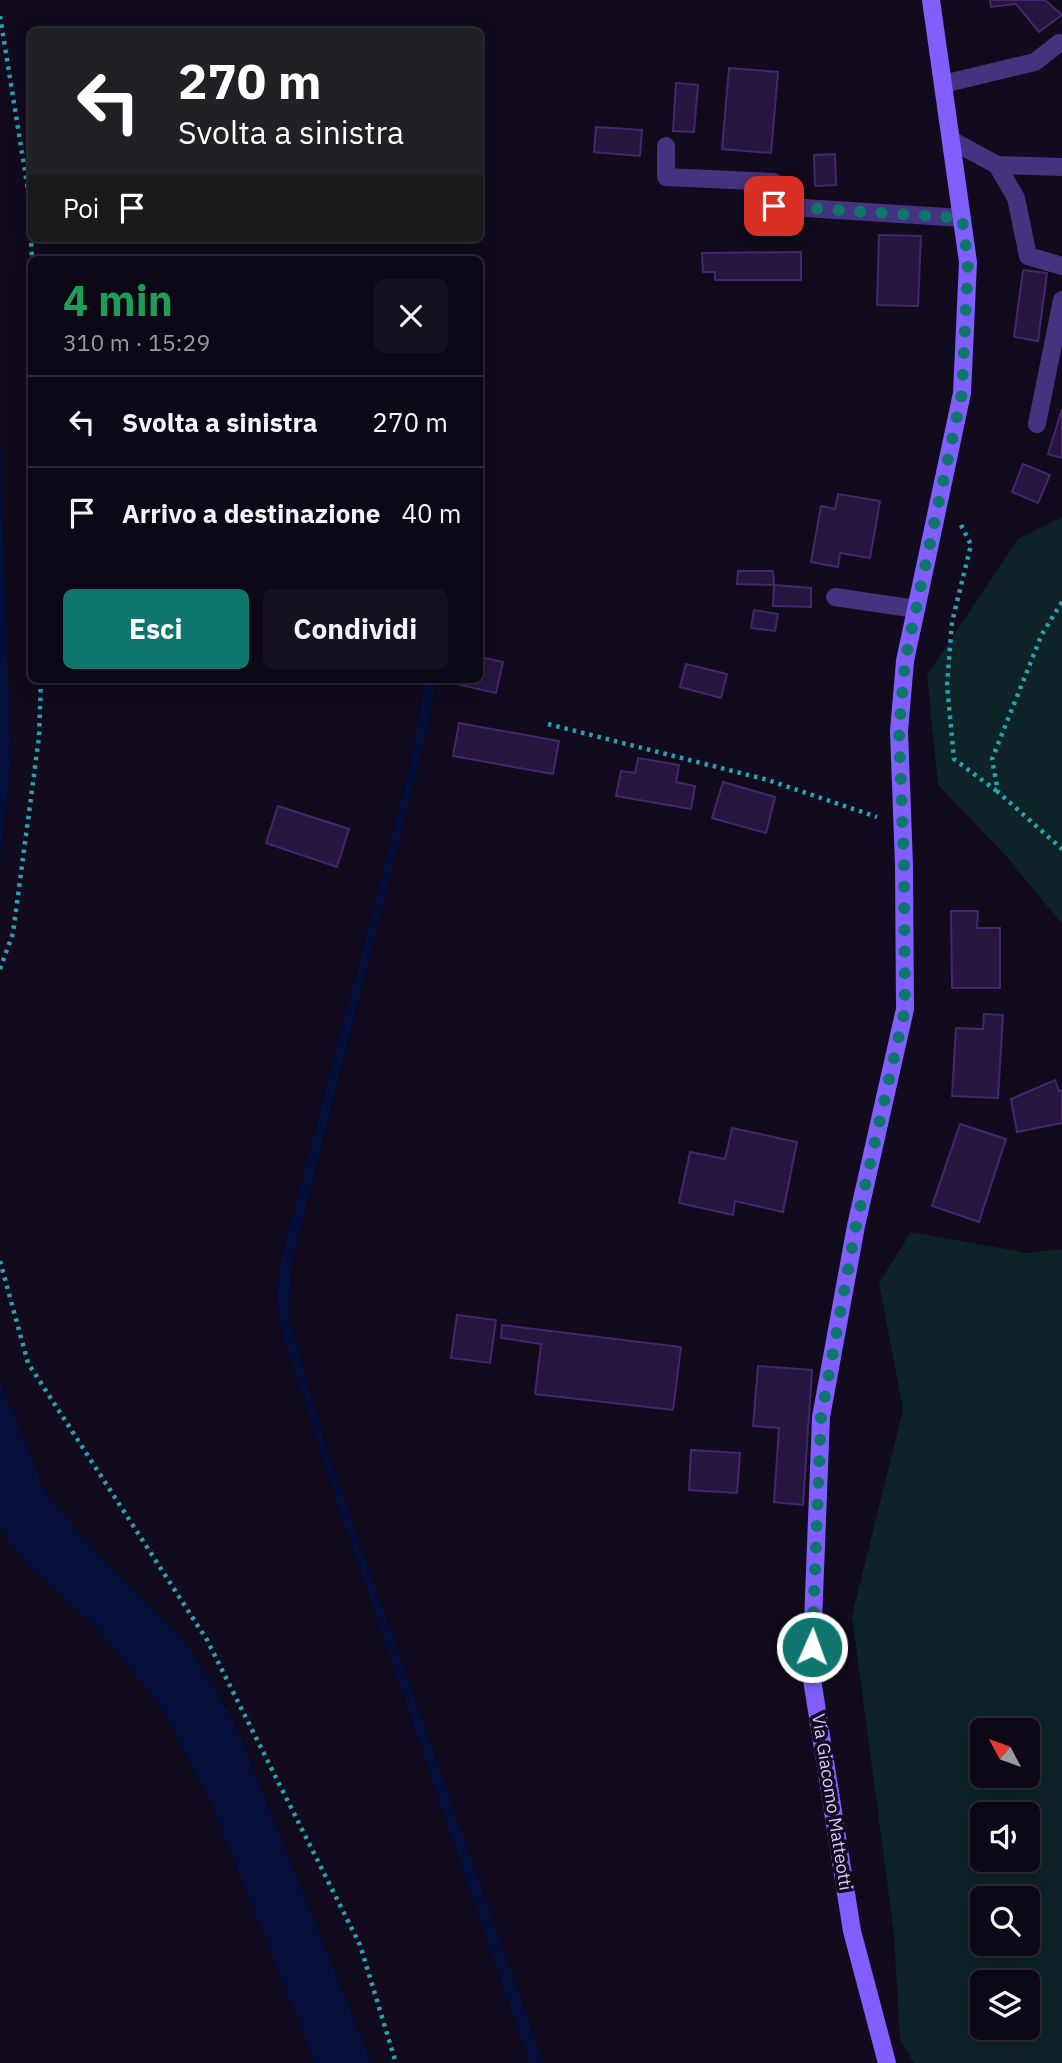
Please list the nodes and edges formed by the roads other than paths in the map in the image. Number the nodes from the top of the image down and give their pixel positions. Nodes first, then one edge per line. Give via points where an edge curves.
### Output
1 (931, 0) edge
2 (1059, 43) dead end
3 (943, 84) junction
4 (951, 140) junction
5 (666, 146) dead end
6 (997, 165) junction
7 (1062, 167) edge
8 (962, 218) junction
9 (1062, 266) edge
10 (1062, 300) edge
11 (1037, 425) dead end
12 (835, 597) dead end
13 (916, 609) junction
14 (887, 2063) edge

1 - 3 main road, Via Giacomo Matteotti
2 - 3 lane via 1035,62
3 - 4 main road, Via Giacomo Matteotti
4 - 6 lane
4 - 8 main road, Via Giacomo Matteotti
5 - 8 lane via 666,177 774,182 774,206
6 - 7 lane
6 - 9 lane via 1016,198 1028,256
8 - 13 main road, Via Giacomo Matteotti via 968,262 962,393
10 - 11 lane
12 - 13 lane
13 - 14 main road, Via Giacomo Matteotti via 905,661 899,731 905,1009 856,1226 821,1418 811,1673 852,1931

